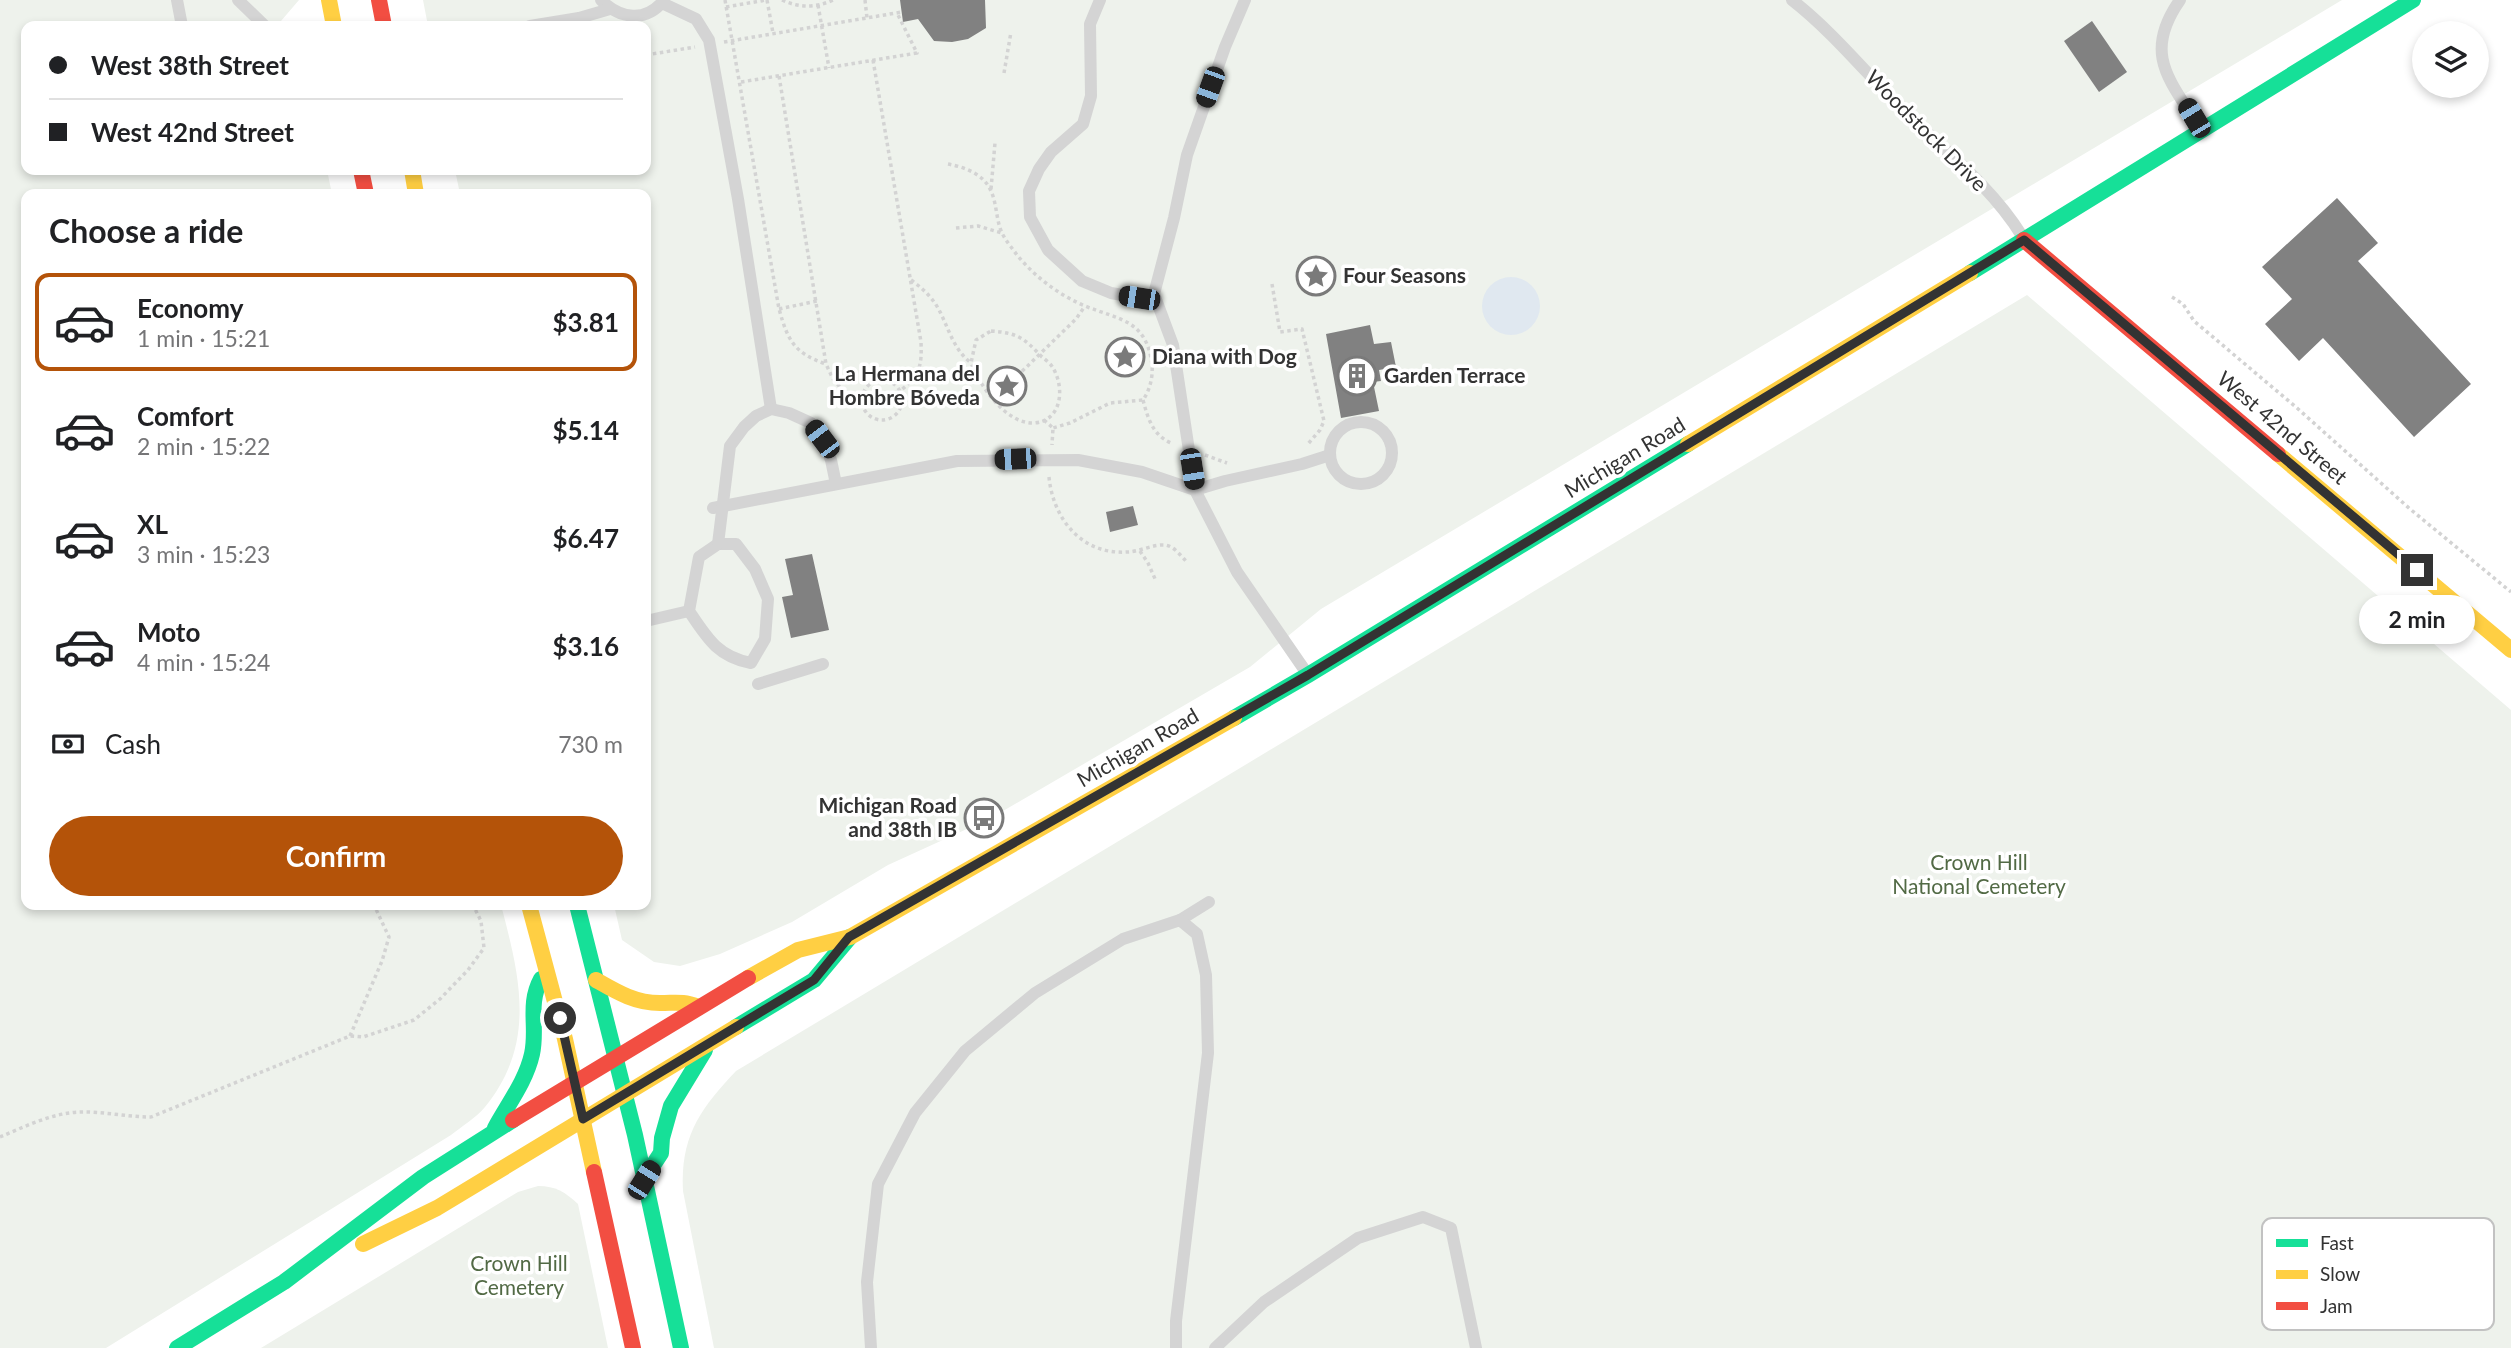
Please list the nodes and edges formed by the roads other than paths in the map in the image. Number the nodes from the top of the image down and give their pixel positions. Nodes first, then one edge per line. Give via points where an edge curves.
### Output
1 (177, 0) edge
2 (238, 0) edge
3 (329, 0) edge
4 (379, 0) edge
5 (1100, 0) edge
6 (1245, 0) edge
7 (1792, 0) edge
8 (2180, 0) edge
9 (2413, 0) edge
10 (663, 1) edge
11 (606, 5) edge
12 (181, 21) edge
13 (260, 21) edge
14 (333, 21) edge
15 (383, 21) edge
16 (565, 21) edge
17 (2201, 131) junction
18 (2024, 240) junction
19 (1154, 295) junction
20 (771, 409) junction
21 (1330, 455) junction
22 (836, 484) junction
23 (1195, 490) junction
24 (718, 508) junction
25 (718, 544) junction
26 (689, 611) junction
27 (651, 620) edge
28 (2511, 650) edge
29 (823, 664) dead end
30 (1308, 675) junction
31 (758, 684) dead end
32 (1209, 902) dead end
33 (530, 910) edge
34 (577, 910) edge
35 (1180, 920) junction
36 (849, 937) junction
37 (547, 968) junction
38 (596, 980) junction
39 (699, 1007) junction
40 (710, 1043) junction
41 (616, 1057) junction
42 (575, 1082) junction
43 (624, 1093) junction
44 (583, 1119) junction
45 (494, 1130) junction
46 (644, 1180) junction
47 (284, 1282) junction
48 (1176, 1344) edge
49 (177, 1348) edge
50 (633, 1348) edge
51 (681, 1348) edge
52 (871, 1348) edge
53 (1189, 1348) edge
54 (1215, 1348) edge
55 (1476, 1348) edge

1 - 12 lane
2 - 13 lane
3 - 14 main road
4 - 15 main road
5 - 19 lane via 1090,24 1091,96 1083,124 1039,169 1030,191 1030,217 1048,250 1082,281 1111,293 1139,298
6 - 19 lane via 1186,155
7 - 18 lane, Woodstock Drive via 1823,25 1996,201
8 - 17 lane via 2167,18 2161,43 2163,69
9 - 17 main road, Michigan Road
10 - 11 lane via 652,12 636,17
10 - 20 lane via 696,19 710,44
11 - 16 lane
17 - 18 main road, Michigan Road
18 - 28 main road, West 42nd Street
18 - 30 main road, Michigan Road
19 - 23 lane via 1173,345
20 - 22 lane via 811,424 831,460
20 - 24 lane via 756,416 730,446
21 - 21 lane via 1338,474 1366,483 1384,472 1391,449 1382,430 1362,421 1342,428
21 - 23 lane
22 - 23 lane via 957,461 1051,459 1142,472
22 - 24 lane
23 - 30 lane via 1237,572
24 - 25 lane
25 - 26 lane via 699,557
25 - 26 lane via 736,544 755,569 768,599 765,639 751,663 732,660 707,638
26 - 27 lane
29 - 31 lane
30 - 36 main road, Michigan Road
32 - 35 lane
33 - 37 main road
34 - 38 main road
35 - 48 lane via 1197,934 1206,975 1208,1053
35 - 52 lane via 1124,939 1035,993 965,1051 915,1113 878,1184 867,1282
36 - 39 main road, Michigan Road via 797,950
36 - 40 main road, Michigan Road via 814,980
37 - 42 main road
37 - 45 main road via 532,997 535,1034 529,1065
38 - 39 main road via 634,999 682,1001
38 - 41 main road
39 - 41 main road, Michigan Road
40 - 43 main road, Michigan Road
40 - 46 main road via 671,1106 661,1153
41 - 42 main road, Michigan Road
41 - 43 main road
42 - 44 main road
42 - 45 main road, Michigan Road
43 - 44 main road, Michigan Road
43 - 46 main road
44 - 47 main road, Michigan Road via 437,1208
44 - 50 main road
45 - 47 main road, Michigan Road via 423,1177
46 - 51 main road
47 - 49 main road
48 - 53 lane
54 - 55 lane via 1264,1302 1358,1238 1423,1217 1451,1227

